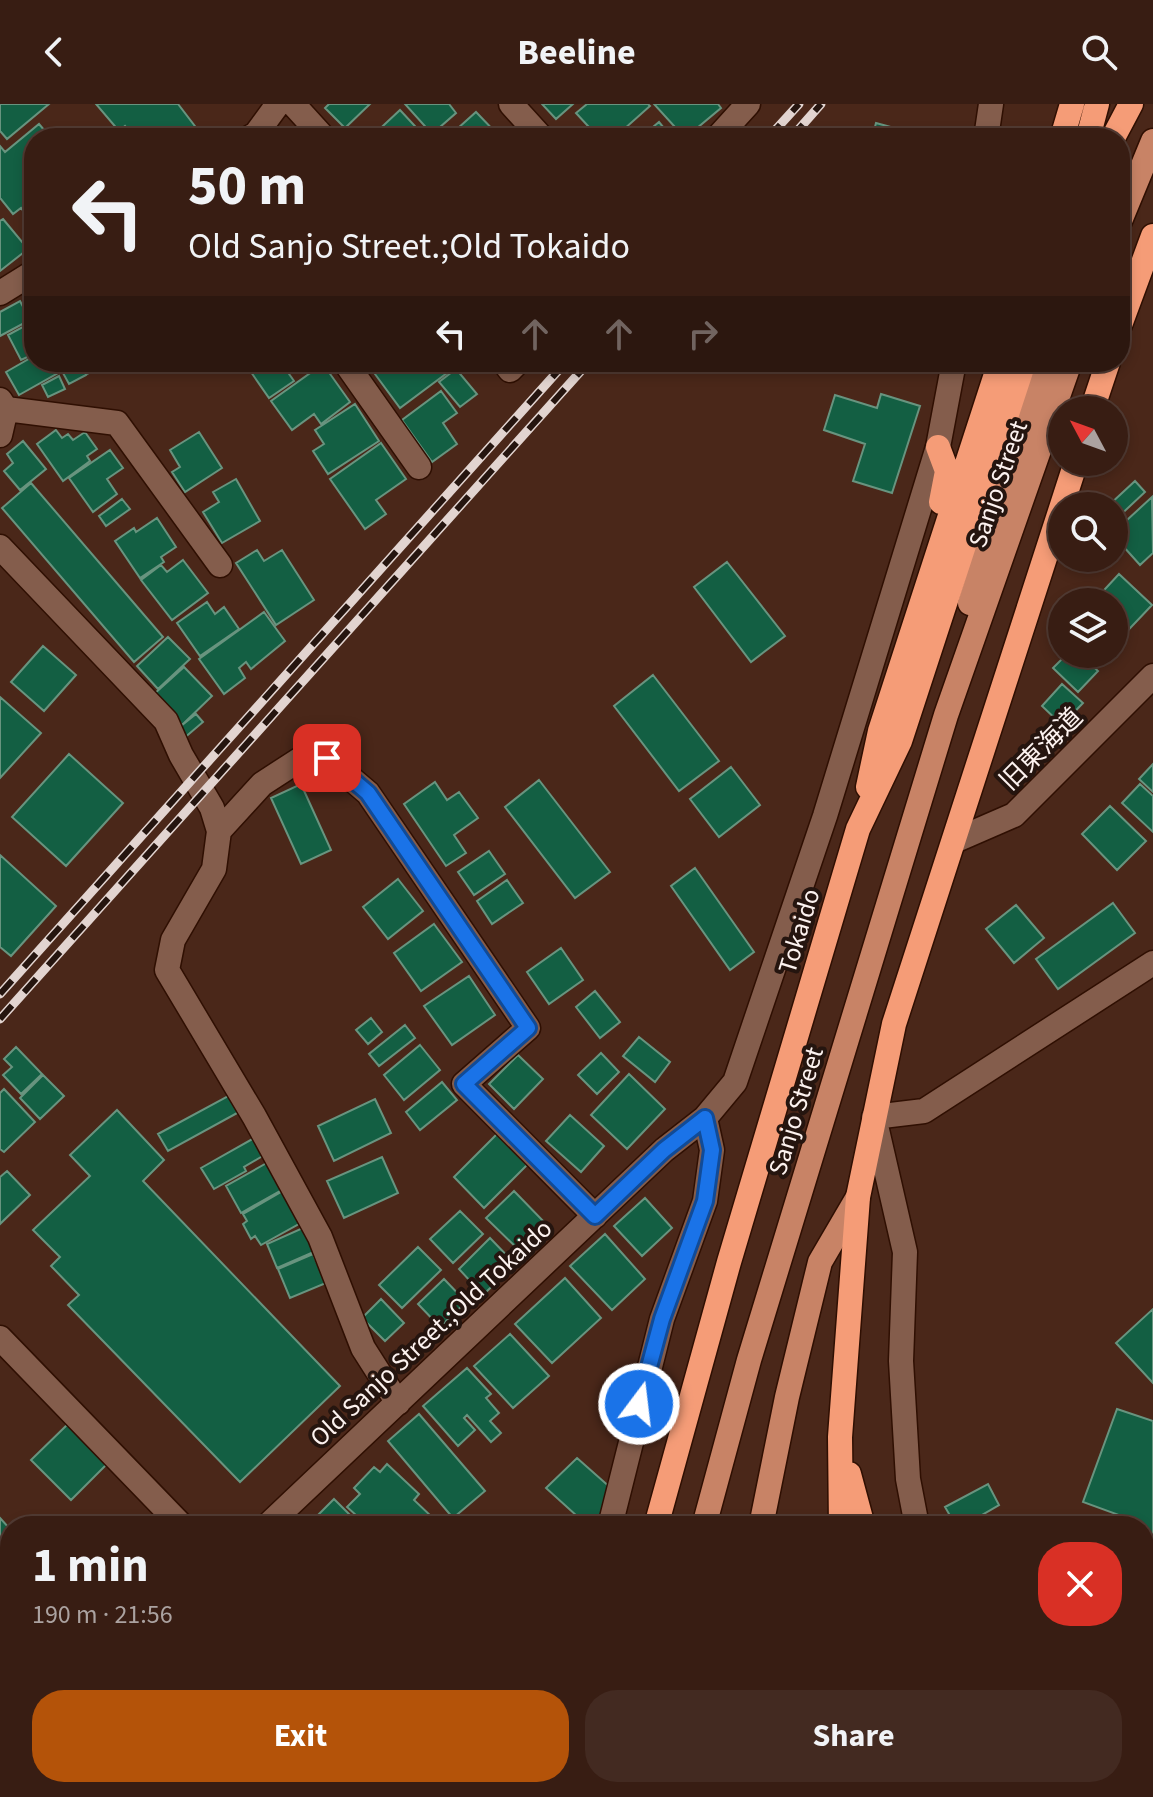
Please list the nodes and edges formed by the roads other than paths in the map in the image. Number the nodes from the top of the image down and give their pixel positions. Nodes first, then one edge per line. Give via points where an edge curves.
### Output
1 (278, 104) edge
2 (293, 104) edge
3 (511, 104) edge
4 (748, 104) edge
5 (991, 104) edge
6 (1072, 104) edge
7 (1097, 104) edge
8 (1131, 104) edge
9 (260, 128) edge
10 (315, 128) edge
11 (533, 128) edge
12 (726, 128) edge
13 (987, 128) edge
14 (1065, 128) edge
15 (1091, 128) edge
16 (1118, 128) edge
17 (1153, 141) edge
18 (1130, 197) edge
19 (1153, 236) edge
20 (1153, 257) edge
21 (24, 278) edge
22 (0, 293) edge
23 (1130, 294) joint
24 (358, 372) edge
25 (952, 372) edge
26 (997, 372) edge
27 (1021, 372) edge
28 (1042, 372) edge
29 (1066, 372) edge
30 (1105, 372) edge
31 (1097, 396) edge
32 (3, 404) edge
33 (0, 435) edge
34 (938, 447) junction
35 (419, 467) dead end
36 (1071, 476) edge
37 (0, 547) edge
38 (220, 565) dead end
39 (920, 610) junction
40 (1153, 676) edge
41 (946, 715) junction
42 (858, 829) junction
43 (219, 831) junction
44 (954, 841) junction
45 (1153, 963) edge
46 (874, 1117) junction
47 (705, 1118) junction
48 (858, 1197) junction
49 (595, 1216) junction
50 (0, 1338) edge
51 (398, 1403) junction
52 (840, 1437) junction
53 (172, 1516) edge
54 (278, 1516) edge
55 (612, 1516) edge
56 (658, 1516) edge
57 (707, 1516) edge
58 (763, 1516) edge
59 (841, 1516) edge
60 (860, 1516) edge
61 (915, 1516) edge

1 - 9 street
2 - 10 street
3 - 11 street
4 - 12 street
5 - 13 street
6 - 14 highway
7 - 15 highway
8 - 16 highway
17 - 18 main road
19 - 23 highway
20 - 23 highway
21 - 22 street
24 - 35 street
25 - 34 street
26 - 39 highway
27 - 42 highway, Tokaido via 900,741
28 - 41 main road, Sanjo Street via 970,602
29 - 41 main road, Sanjo Street
30 - 31 highway
32 - 33 street
32 - 38 street via 117,423
34 - 39 highway via 947,471
34 - 47 street via 825,816 735,1082
36 - 44 highway
37 - 43 street via 166,721
39 - 42 highway via 880,731
40 - 44 street, 旧東海道 via 1014,815
41 - 57 main road, Sanjo Street via 749,1360
42 - 56 highway, Tokaido
43 - 49 street via 262,784 299,760 327,758 368,793 528,1028 464,1084
43 - 51 street via 214,869 173,940 167,970 320,1237 363,1348
44 - 46 highway via 894,1024
45 - 46 street via 924,1111
46 - 48 highway
46 - 61 street via 905,1252 901,1361
47 - 49 street, Old Sanjo Street.;Old Tokaido
47 - 55 street via 712,1150 705,1201 662,1319
48 - 52 highway
48 - 58 main road via 820,1262
49 - 51 street, Old Sanjo Street.;Old Tokaido
50 - 53 street
51 - 54 street, Old Sanjo Street.;Old Tokaido
52 - 59 highway
52 - 60 highway

